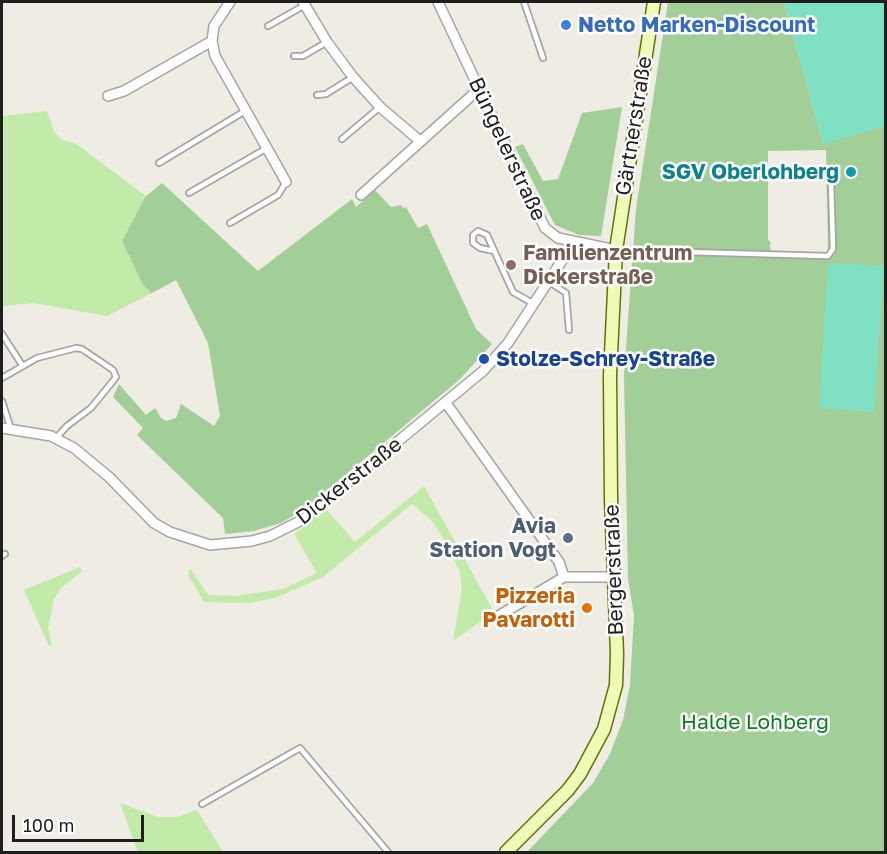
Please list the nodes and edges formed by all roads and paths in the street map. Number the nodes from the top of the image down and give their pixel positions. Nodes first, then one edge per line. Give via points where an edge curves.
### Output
1 (230, 2) edge
2 (438, 2) edge
3 (524, 2) edge
4 (654, 2) edge
5 (304, 3) edge
6 (268, 26) dead end
7 (212, 41) junction
8 (327, 42) junction
9 (294, 56) dead end
10 (543, 58) dead end
11 (353, 77) junction
12 (479, 89) junction
13 (108, 96) dead end
14 (317, 96) dead end
15 (380, 107) junction
16 (245, 111) junction
17 (342, 139) dead end
18 (420, 141) junction
19 (267, 148) junction
20 (159, 163) dead end
21 (286, 182) joint
22 (831, 182) dead end
23 (189, 193) dead end
24 (361, 195) dead end
25 (230, 223) dead end
26 (574, 242) junction
27 (616, 250) junction
28 (494, 251) junction
29 (548, 281) junction
30 (534, 304) junction
31 (569, 330) dead end
32 (2, 334) edge
33 (22, 365) junction
34 (2, 378) edge
35 (2, 402) edge
36 (446, 403) junction
37 (6, 428) edge
38 (56, 438) junction
39 (564, 577) junction
40 (614, 577) junction
41 (500, 615) dead end
42 (202, 804) dead end
43 (388, 852) edge
44 (506, 852) edge

1 - 7 street via 220,13
2 - 12 street, Büngelerstraße
3 - 10 lane
4 - 27 main road, Gärtnerstraße
5 - 6 lane
5 - 8 street
7 - 13 street via 124,91
7 - 16 street via 215,56
8 - 9 lane via 303,56
8 - 11 street
11 - 14 lane
11 - 15 street
12 - 18 street
12 - 26 street, Büngelerstraße via 545,228 558,238
15 - 17 lane
15 - 18 street
16 - 19 street
16 - 20 lane
18 - 24 street
19 - 21 street
19 - 23 lane
21 - 25 lane via 278,195
22 - 27 lane via 833,249 828,256
26 - 27 street, Büngelerstraße
26 - 29 street, Dickerstraße
27 - 40 main road, Bergerstraße via 610,375
28 - 28 lane via 487,234 478,231 473,235 473,243
28 - 30 lane via 513,292
29 - 30 street, Dickerstraße
29 - 31 lane via 566,293
30 - 36 street, Dickerstraße via 508,343
32 - 33 lane
33 - 34 lane
33 - 38 lane via 76,348 115,374 91,408
35 - 37 lane
36 - 38 street, Dickerstraße via 304,519 270,536 210,545 154,523 95,465
36 - 39 street via 559,562
37 - 38 street, Dickerstraße
39 - 40 street
39 - 41 street
40 - 44 main road, Bergerstraße via 617,669 604,729 589,761 568,790
42 - 43 lane via 300,748

